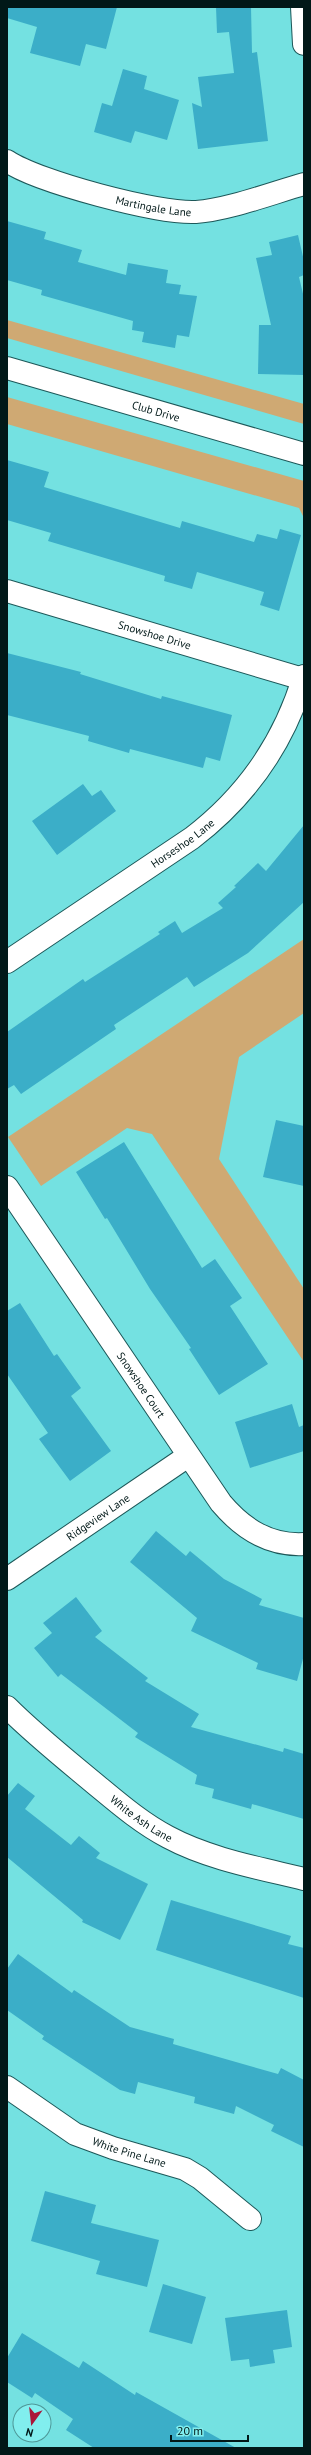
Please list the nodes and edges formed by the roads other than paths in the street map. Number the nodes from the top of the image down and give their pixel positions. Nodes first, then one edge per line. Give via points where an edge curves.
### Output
1 (302, 7) edge
2 (304, 44) edge
3 (7, 161) edge
4 (304, 184) edge
5 (7, 368) edge
6 (304, 454) edge
7 (7, 590) edge
8 (304, 678) edge
9 (7, 962) edge
10 (7, 1187) edge
11 (188, 1456) junction
12 (304, 1544) edge
13 (7, 1579) edge
14 (7, 1707) edge
15 (304, 1879) edge
16 (7, 2087) edge
17 (250, 2220) dead end

1 - 2 street
3 - 4 street, Martingale Lane via 37,176 120,200 184,212 212,210
5 - 6 street, Club Drive
7 - 8 street, Snowshoe Drive
8 - 9 street, Horseshoe Lane via 279,742 241,793 216,818 185,843
10 - 11 street, Snowshoe Court
11 - 12 street, Snowshoe Court via 221,1503 244,1525 276,1542
11 - 13 street, Ridgeview Lane
14 - 15 street, White Ash Lane via 96,1784 145,1823 168,1837 245,1864
16 - 17 street, White Pine Lane via 75,2134 185,2169 200,2178

